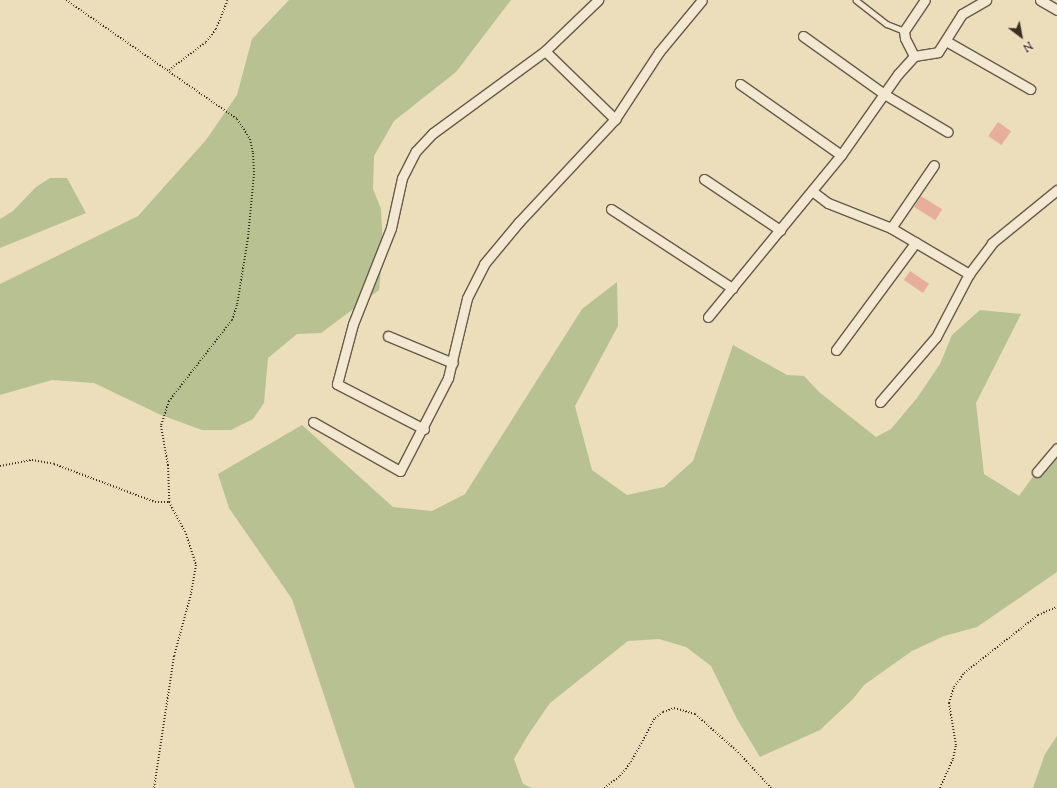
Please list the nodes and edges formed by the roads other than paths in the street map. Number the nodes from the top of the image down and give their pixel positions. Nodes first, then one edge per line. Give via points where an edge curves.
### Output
1 (598, 0) edge
2 (702, 0) edge
3 (856, 0) edge
4 (926, 0) edge
5 (986, 0) edge
6 (1040, 0) edge
7 (1057, 10) edge
8 (904, 31) junction
9 (802, 36) dead end
10 (946, 41) junction
11 (545, 51) junction
12 (914, 56) junction
13 (740, 84) dead end
14 (1030, 89) dead end
15 (884, 94) junction
16 (615, 119) junction
17 (948, 132) dead end
18 (841, 155) junction
19 (934, 165) dead end
20 (704, 179) dead end
21 (1057, 190) edge
22 (812, 191) junction
23 (611, 209) dead end
24 (891, 228) junction
25 (780, 230) junction
26 (916, 242) junction
27 (969, 274) junction
28 (732, 288) junction
29 (708, 317) dead end
30 (388, 336) dead end
31 (836, 350) dead end
32 (453, 363) junction
33 (880, 402) dead end
34 (313, 422) dead end
35 (424, 429) junction
36 (1057, 448) edge
37 (1037, 472) dead end

1 - 11 street
2 - 16 street via 659,52
3 - 8 lane via 887,24
4 - 8 street
5 - 10 street via 962,14
6 - 7 street
8 - 12 street
9 - 15 street
10 - 12 street via 938,52
10 - 14 street
11 - 16 street
11 - 35 street via 434,133 416,151 402,178 391,228 353,324 337,384
12 - 15 street
13 - 18 street
15 - 17 street
15 - 18 street
16 - 32 street via 519,222 484,264 467,298
18 - 22 street
19 - 24 street
20 - 25 street
21 - 27 street via 992,243
22 - 24 street via 828,203
22 - 25 street
23 - 28 street
24 - 26 street
25 - 28 street
26 - 27 street
26 - 31 street
27 - 33 street via 936,337
28 - 29 street
30 - 32 street
32 - 35 street
34 - 35 street via 400,471
36 - 37 street

